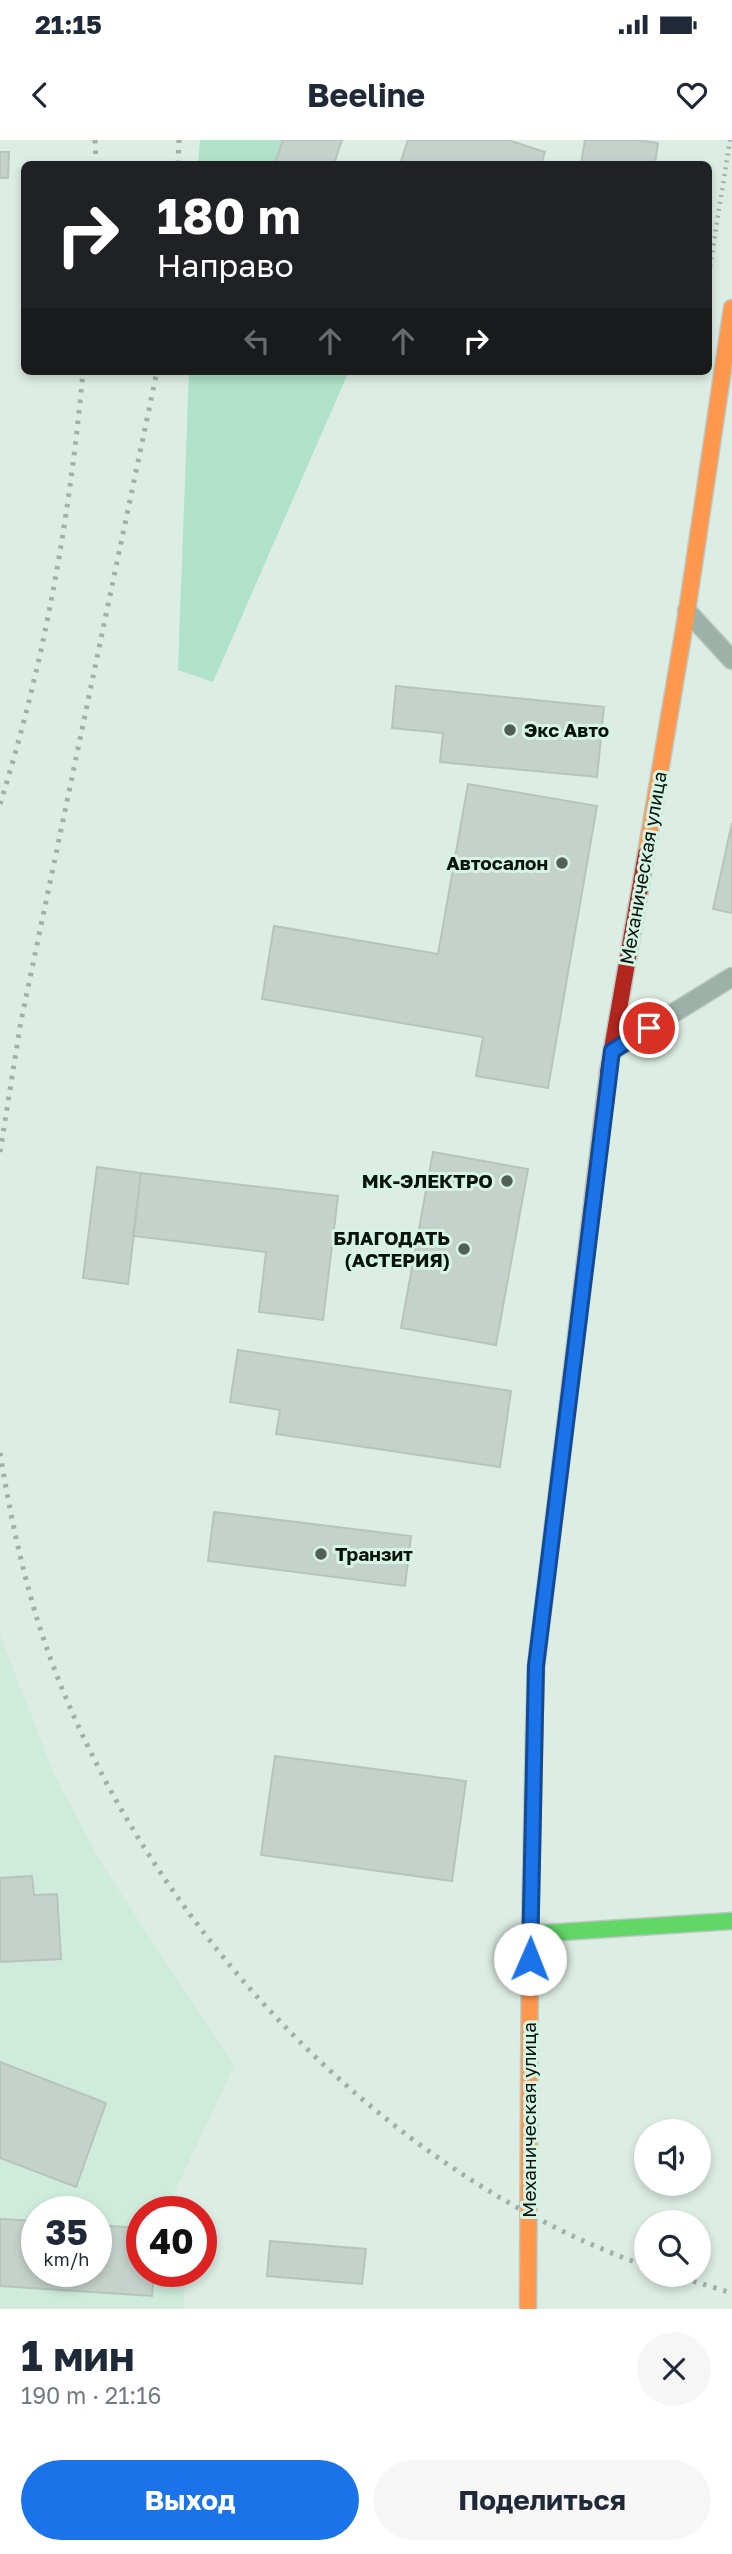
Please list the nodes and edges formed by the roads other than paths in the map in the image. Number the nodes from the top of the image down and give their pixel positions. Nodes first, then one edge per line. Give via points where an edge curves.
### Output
1 (732, 308) edge
2 (687, 611) junction
3 (732, 660) edge
4 (732, 977) edge
5 (612, 1051) junction
6 (732, 1921) edge
7 (530, 1934) junction
8 (528, 2309) edge

1 - 2 main road, Механическая улица
2 - 3 lane
2 - 5 main road, Механическая улица
4 - 5 lane
5 - 7 main road, Механическая улица via 536,1666
6 - 7 main road
7 - 8 main road, Механическая улица

